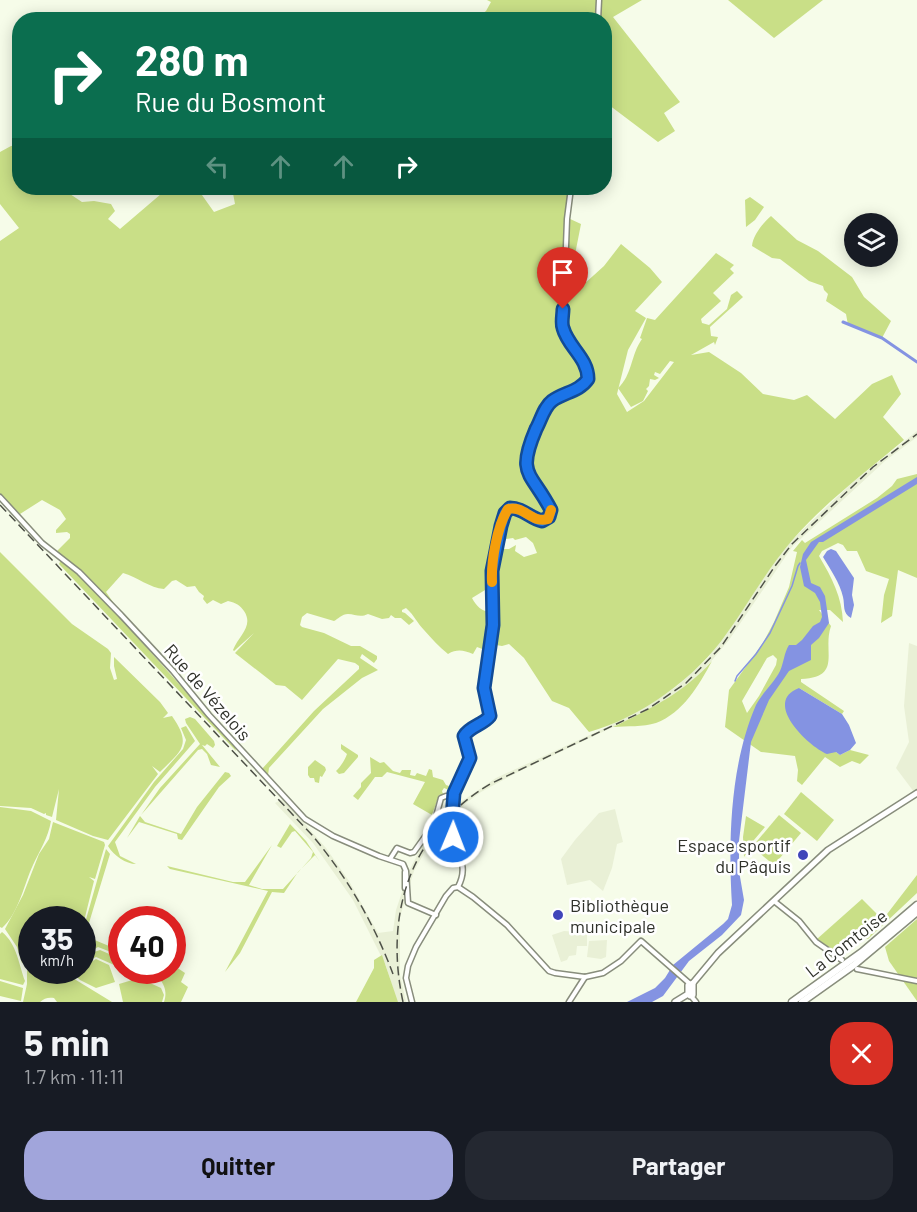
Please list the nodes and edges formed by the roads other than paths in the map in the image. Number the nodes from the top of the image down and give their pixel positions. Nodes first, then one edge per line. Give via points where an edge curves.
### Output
1 (570, 195) edge
2 (0, 497) edge
3 (917, 793) edge
4 (454, 797) junction
5 (390, 859) junction
6 (401, 863) junction
7 (458, 887) junction
8 (773, 900) junction
9 (407, 901) junction
10 (917, 905) edge
11 (917, 912) edge
12 (436, 915) junction
13 (842, 960) dead end
14 (857, 969) dead end
15 (585, 977) junction
16 (917, 981) edge
17 (691, 983) junction
18 (690, 995) junction
19 (412, 1002) edge
20 (568, 1002) edge
21 (675, 1002) edge
22 (696, 1002) edge
23 (792, 1002) edge
24 (803, 1002) edge

1 - 4 street via 562,327 584,361 588,379 549,403 528,449 525,460 551,514 548,519 535,519 519,508 510,508 505,513 492,571 492,634 484,688 490,716 464,736 470,756
2 - 5 street, Rue de Vézelois via 42,543 79,572 130,625 305,819 333,836
3 - 8 main road via 828,850
4 - 5 street via 441,798 434,824 414,852 398,848
4 - 7 street via 451,832 463,868
5 - 6 street, Rue de Vézelois
6 - 9 street
6 - 9 street via 407,879
7 - 12 street via 450,890
7 - 15 street via 507,925 551,972
8 - 13 street via 799,921 816,942
8 - 17 main road
9 - 12 street
10 - 23 highway, La Comtoise via 862,952
11 - 24 highway, La Comtoise
12 - 19 street via 406,971
14 - 16 street
15 - 17 street via 609,970 641,941
15 - 20 street
17 - 18 main road
18 - 21 main road
18 - 22 street

